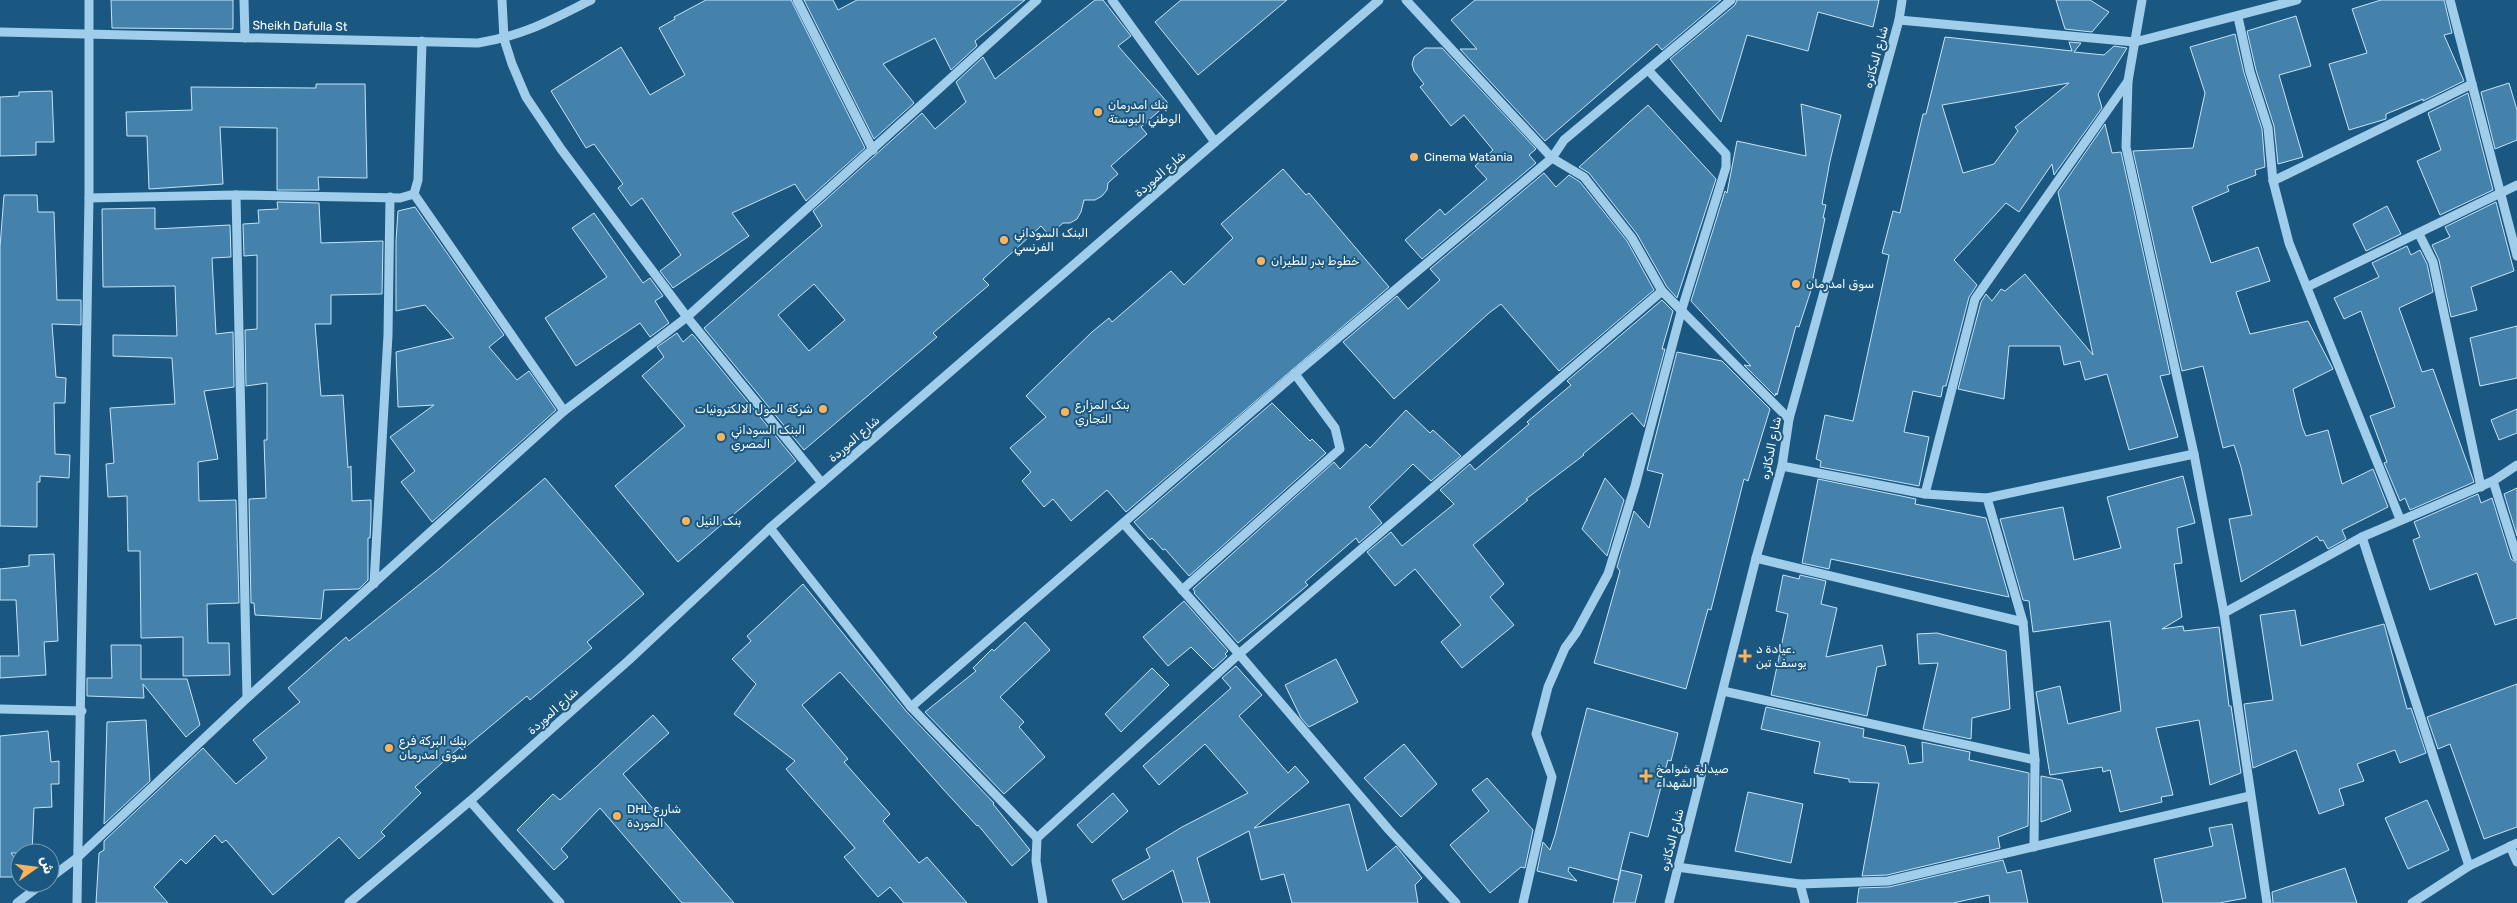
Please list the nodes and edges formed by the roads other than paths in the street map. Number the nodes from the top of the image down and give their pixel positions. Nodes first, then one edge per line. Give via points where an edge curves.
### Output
1 (89, 0) edge
2 (244, 0) edge
3 (502, 0) edge
4 (591, 0) edge
5 (797, 0) edge
6 (1037, 0) edge
7 (1112, 0) edge
8 (1379, 0) edge
9 (1406, 0) edge
10 (1731, 0) edge
11 (1902, 0) edge
12 (2142, 0) edge
13 (2296, 0) edge
14 (2450, 0) edge
15 (2238, 17) junction
16 (1899, 20) junction
17 (0, 32) edge
18 (89, 35) junction
19 (245, 38) junction
20 (504, 39) junction
21 (422, 41) junction
22 (2135, 42) junction
23 (1648, 71) junction
24 (2128, 81) junction
25 (2472, 84) junction
26 (1215, 142) junction
27 (873, 150) junction
28 (1552, 158) junction
29 (2273, 181) junction
30 (2517, 186) edge
31 (414, 194) junction
32 (2500, 194) junction
33 (236, 195) junction
34 (390, 197) junction
35 (89, 198) junction
36 (2419, 234) junction
37 (2517, 256) edge
38 (2307, 287) junction
39 (1662, 291) junction
40 (1681, 312) junction
41 (686, 317) junction
42 (1295, 374) junction
43 (564, 411) junction
44 (1789, 419) junction
45 (2194, 454) junction
46 (1782, 466) junction
47 (2517, 466) edge
48 (2493, 481) junction
49 (822, 483) junction
50 (2481, 486) junction
51 (1925, 494) junction
52 (1987, 498) junction
53 (2400, 519) junction
54 (1124, 524) junction
55 (770, 528) junction
56 (2362, 537) junction
57 (2517, 557) edge
58 (1756, 558) junction
59 (374, 584) junction
60 (1182, 590) junction
61 (2224, 613) junction
62 (2023, 622) junction
63 (1239, 654) junction
64 (1723, 690) junction
65 (247, 698) junction
66 (911, 707) junction
67 (0, 709) edge
68 (82, 711) junction
69 (2035, 760) junction
70 (2250, 796) junction
71 (470, 801) junction
72 (1037, 838) junction
73 (2514, 845) edge
74 (2034, 847) junction
75 (78, 857) junction
76 (2517, 862) edge
77 (2469, 866) junction
78 (1677, 867) junction
79 (60, 870) edge
80 (1800, 884) junction
81 (30, 893) edge
82 (17, 903) edge
83 (78, 903) edge
84 (350, 903) edge
85 (560, 903) edge
86 (1043, 903) edge
87 (1456, 903) edge
88 (1523, 903) edge
89 (1669, 903) edge
90 (1805, 903) edge
91 (2267, 903) edge
92 (2412, 903) edge

1 - 18 street
2 - 19 street
3 - 20 street
4 - 20 street, Sheikh Dafulla St via 526,32
5 - 27 street
6 - 27 street
7 - 26 street
8 - 26 street, شارع الموردة
9 - 28 street
10 - 23 street
11 - 16 street, شارع الدكاتره
12 - 22 street
13 - 15 street
14 - 25 street
15 - 22 street
15 - 29 street via 2250,72 2268,128
16 - 22 street
16 - 44 street, شارع الدكاتره
17 - 18 street, Sheikh Dafulla St
18 - 19 street, Sheikh Dafulla St
18 - 35 street
19 - 21 street, Sheikh Dafulla St
20 - 21 street, Sheikh Dafulla St via 478,43
20 - 41 street via 526,97
21 - 31 street via 418,180
22 - 24 street
23 - 28 street via 1564,140
23 - 40 street via 1726,154 1726,167
24 - 45 street via 2126,147
24 - 51 street via 1975,299
25 - 29 street
25 - 32 street
26 - 49 street, شارع الموردة
27 - 41 street
28 - 39 street via 1584,177 1632,238
28 - 42 street
29 - 38 street via 2288,243
30 - 32 street
31 - 34 street
31 - 43 street
32 - 36 street
32 - 37 street
33 - 34 street
33 - 35 street
33 - 65 street
34 - 59 street via 388,335
35 - 68 street
36 - 38 street
36 - 50 street via 2433,262
38 - 53 street
39 - 40 street
39 - 63 street
40 - 44 street
40 - 88 street via 1608,574 1565,648 1548,687 1536,734 1552,777
41 - 43 street
41 - 49 street
42 - 54 street
42 - 60 street via 1335,428 1340,449
43 - 59 street
44 - 46 street, شارع الدكاتره
45 - 52 street
45 - 61 street
46 - 51 street
46 - 58 street, شارع الدكاتره
47 - 48 street
48 - 50 street
48 - 57 street
49 - 55 street, شارع الموردة
50 - 53 street
51 - 52 street
52 - 62 street
53 - 56 street
54 - 60 street
54 - 66 street
55 - 66 street
55 - 71 street, شارع الموردة via 629,660
56 - 61 street
56 - 77 street
58 - 62 street
58 - 64 street, شارع الدكاتره
59 - 65 street
60 - 63 street
61 - 70 street
62 - 69 street
63 - 72 street
63 - 87 street via 1389,830
64 - 69 street
64 - 78 street, شارع الدكاتره
65 - 75 street
66 - 72 street
67 - 68 street
68 - 75 street
69 - 74 street
70 - 74 street
70 - 91 street
71 - 84 street, شارع الموردة
71 - 85 street
72 - 86 street via 1036,862
73 - 76 street
73 - 77 street
74 - 80 street via 1888,881
75 - 79 street
75 - 83 street
77 - 92 street
78 - 80 street
78 - 89 street, شارع الدكاتره
80 - 90 street
81 - 82 street

